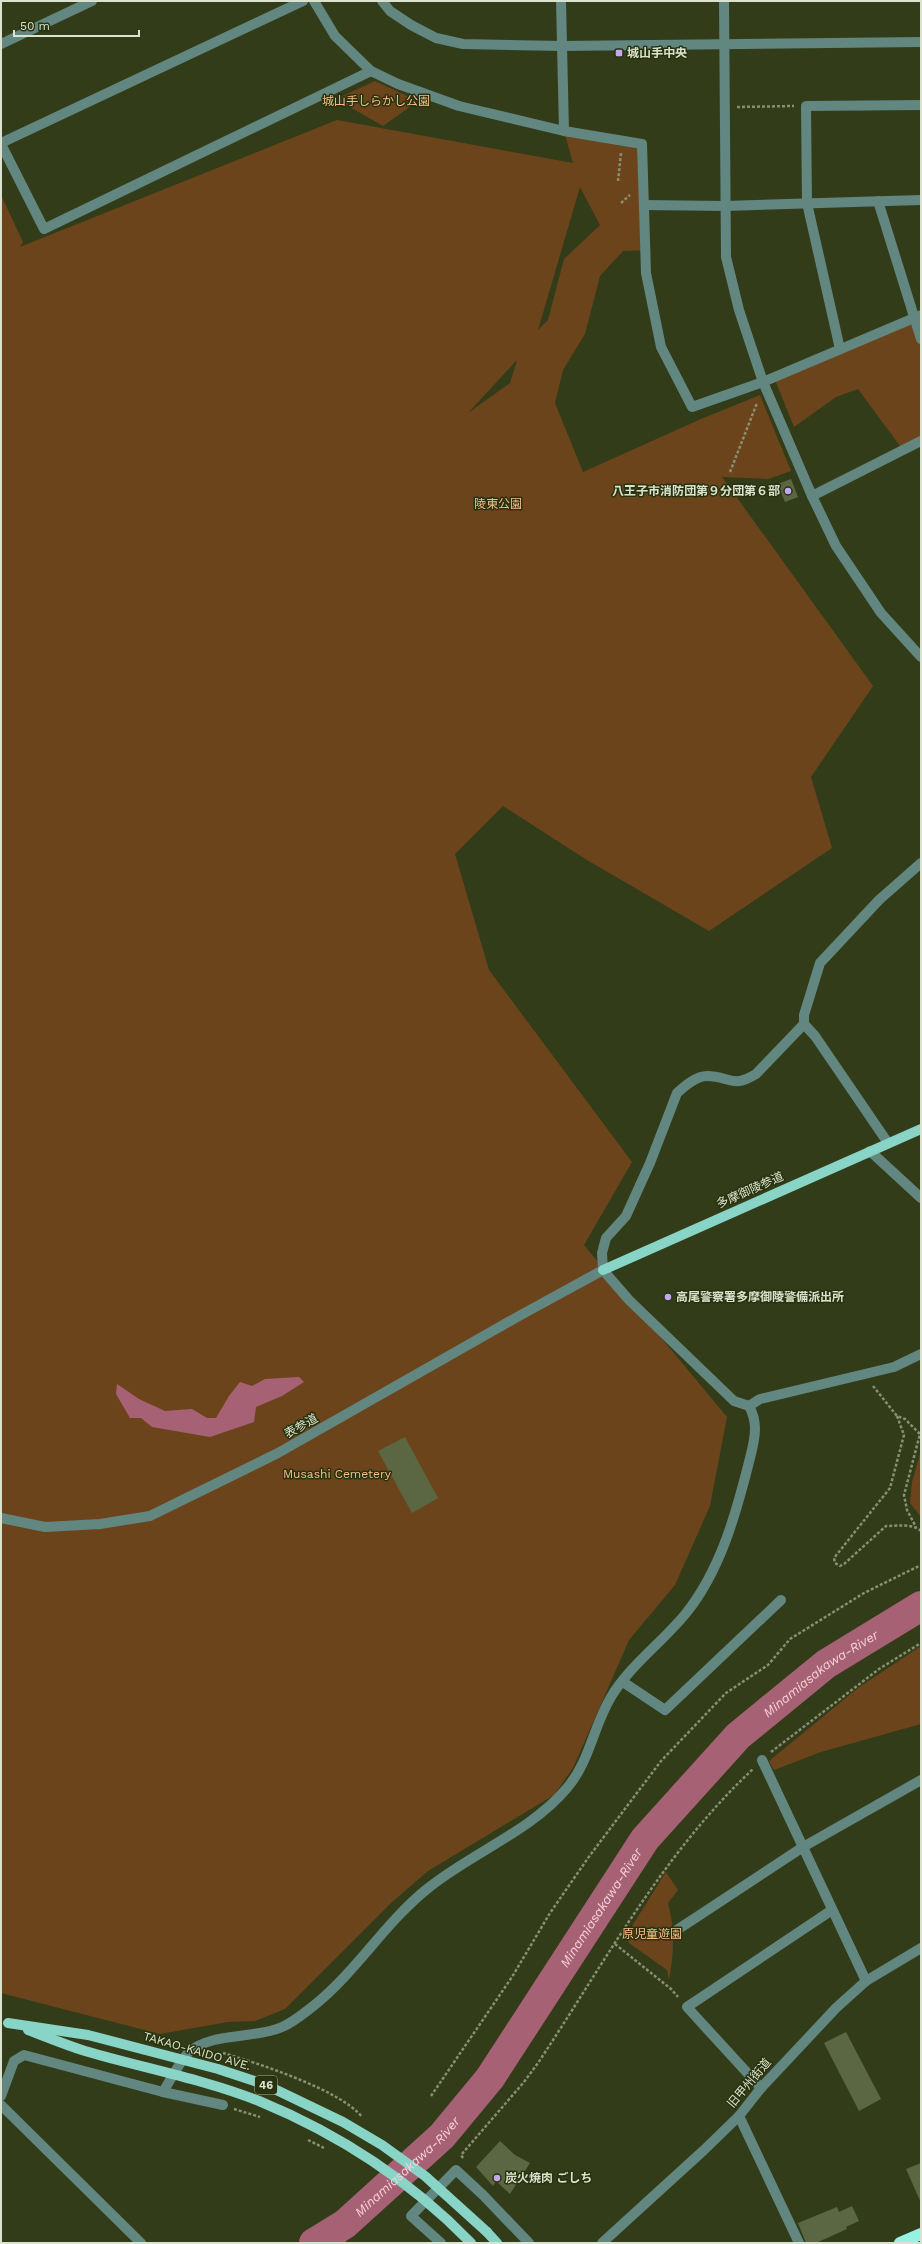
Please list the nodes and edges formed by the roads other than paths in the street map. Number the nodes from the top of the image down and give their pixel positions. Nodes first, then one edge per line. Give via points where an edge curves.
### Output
1 (92, 1) edge
2 (303, 1) edge
3 (314, 1) edge
4 (382, 1) edge
5 (562, 1) edge
6 (724, 1) edge
7 (921, 42) edge
8 (1, 44) edge
9 (724, 44) junction
10 (562, 46) junction
11 (370, 71) junction
12 (921, 105) edge
13 (564, 131) junction
14 (1, 144) edge
15 (921, 200) edge
16 (878, 201) junction
17 (807, 203) junction
18 (644, 205) junction
19 (725, 206) junction
20 (917, 317) edge
21 (921, 339) edge
22 (840, 349) junction
23 (763, 382) junction
24 (921, 441) edge
25 (812, 496) junction
26 (921, 657) edge
27 (921, 863) edge
28 (804, 1024) junction
29 (921, 1129) edge
30 (888, 1143) junction
31 (870, 1151) junction
32 (921, 1198) edge
33 (603, 1270) junction
34 (591, 1277) joint
35 (921, 1354) edge
36 (749, 1406) junction
37 (1, 1518) edge
38 (781, 1600) dead end
39 (623, 1682) junction
40 (762, 1760) road end
41 (921, 1780) edge
42 (803, 1847) junction
43 (832, 1910) junction
44 (677, 1930) dead end
45 (921, 1948) edge
46 (866, 1981) junction
47 (4, 2022) edge
48 (760, 2088) junction
49 (163, 2092) junction
50 (1, 2096) edge
51 (1, 2105) edge
52 (223, 2105) road end
53 (738, 2116) junction
54 (921, 2234) edge
55 (141, 2243) edge
56 (441, 2243) edge
57 (471, 2243) edge
58 (497, 2243) edge
59 (529, 2243) edge
60 (602, 2243) edge
61 (799, 2243) edge
62 (900, 2243) edge

1 - 8 street
2 - 14 street
3 - 11 street via 335,36
4 - 10 street via 390,11 411,25 442,39 463,44
5 - 10 street
6 - 9 street
7 - 9 street
9 - 10 street
9 - 19 street
10 - 13 street
11 - 13 street via 459,106
11 - 14 street via 44,229
12 - 17 street via 806,106
13 - 18 street via 642,144
15 - 16 street
16 - 17 street
16 - 20 street
17 - 19 street
17 - 22 street
18 - 19 street
18 - 23 street via 646,273 661,347 692,407
19 - 23 street via 726,257 738,310
20 - 21 street
20 - 22 street
22 - 23 street
23 - 25 street
24 - 25 street
25 - 26 street via 836,546 881,613
27 - 28 street via 879,900 820,963 804,1015
28 - 30 street
28 - 33 street via 756,1074 749,1078 734,1082 706,1076 686,1085 677,1093 626,1216 606,1238 602,1253
29 - 30 main road, 多摩御陵参道
30 - 31 main road, 多摩御陵参道
31 - 32 street
31 - 33 main road, 多摩御陵参道
33 - 34 street, 多摩御陵参道
33 - 36 street via 629,1300 734,1401
34 - 37 street, 表参道 via 278,1453 150,1516 100,1524 45,1526
35 - 36 street via 894,1367 760,1399
36 - 39 street via 754,1417 754,1440 735,1514 719,1559 689,1610
38 - 39 street via 665,1710
39 - 49 street via 606,1706 579,1772 567,1788 544,1810 426,1890 378,1937 319,2002 282,2027 219,2039 190,2052
40 - 42 street
41 - 42 street
42 - 43 street
42 - 44 street
43 - 46 street
43 - 48 street via 687,2007
45 - 46 street, 旧甲州街道
46 - 48 street, 旧甲州街道 via 809,2035
47 - 57 main road, TAKAO-KAIDO AVE. / 46, bridge via 85,2050 210,2084 298,2119 370,2158 416,2191
47 - 58 main road, TAKAO-KAIDO AVE. / 46, bridge via 88,2035 218,2068 264,2084 343,2122 382,2145 425,2176
48 - 53 street, 旧甲州街道
49 - 50 street via 24,2056 14,2061
49 - 52 street
51 - 55 street
53 - 60 street, 旧甲州街道
53 - 61 street
54 - 62 highway
56 - 59 street via 411,2216 456,2170

